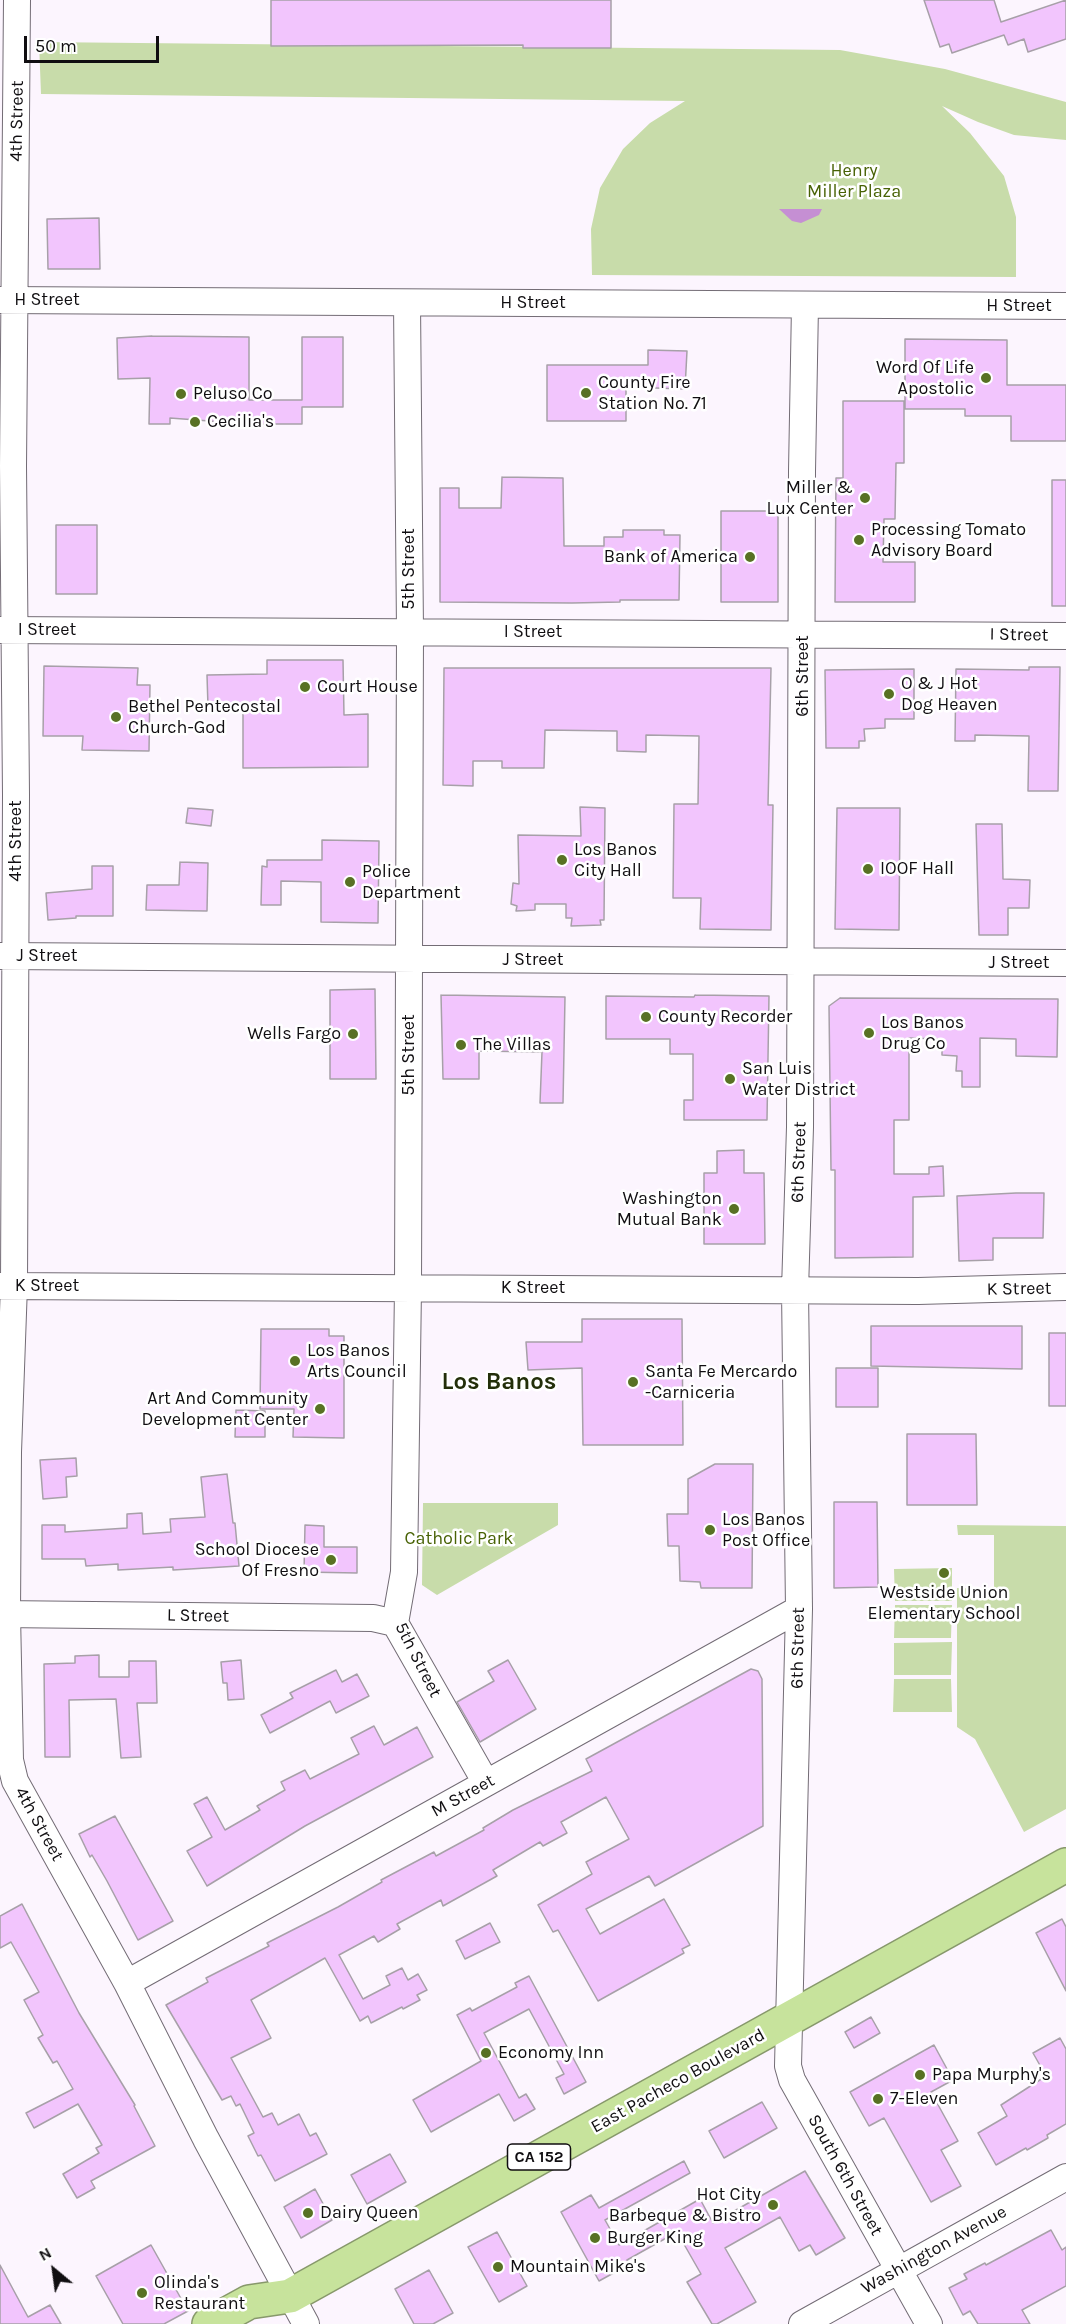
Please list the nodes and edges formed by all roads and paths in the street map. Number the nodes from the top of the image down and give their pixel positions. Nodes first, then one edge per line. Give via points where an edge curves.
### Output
1 (17, 0) edge
2 (7, 300) edge
3 (407, 303) junction
4 (805, 305) junction
5 (1066, 306) edge
6 (7, 630) edge
7 (410, 631) junction
8 (803, 634) junction
9 (1066, 636) edge
10 (8, 956) edge
11 (409, 959) junction
12 (801, 961) junction
13 (1066, 963) edge
14 (7, 1285) edge
15 (1066, 1287) edge
16 (408, 1288) junction
17 (795, 1290) junction
18 (799, 1608) junction
19 (3, 1614) edge
20 (395, 1623) junction
21 (486, 1783) junction
22 (1066, 1865) edge
23 (126, 1983) junction
24 (789, 2019) junction
25 (1066, 2177) edge
26 (897, 2270) junction
27 (290, 2296) junction
28 (209, 2324) edge
29 (269, 2324) edge
30 (306, 2324) edge
31 (802, 2324) edge
32 (928, 2324) edge

1 - 2 street, 4th Street
2 - 3 street, H Street
2 - 6 street, 4th Street
3 - 4 street, H Street
3 - 7 street, 5th Street
4 - 5 street, H Street
4 - 8 street, 6th Street
6 - 7 street, I Street
6 - 10 street, 4th Street via 16,795
7 - 8 street, I Street
7 - 11 street, 5th Street
8 - 9 street, I Street
8 - 12 street, 6th Street
10 - 11 street, J Street
10 - 14 street, 4th Street
11 - 12 street, J Street
11 - 16 street, 5th Street
12 - 13 street, J Street
12 - 17 street, 6th Street
14 - 16 street, K Street
14 - 19 street, 4th Street via 8,1452
15 - 17 street, K Street
16 - 17 street, K Street
16 - 20 street, 5th Street via 404,1572
17 - 18 street, 6th Street
18 - 21 street, M Street
18 - 24 street, 6th Street
19 - 20 street, L Street via 374,1618
19 - 23 street, 4th Street via 10,1760 15,1781
20 - 21 street, 5th Street
21 - 23 street, M Street
22 - 24 highway, East Pacheco Boulevard / CA 152
23 - 27 street, 4th Street
24 - 26 street, South 6th Street via 788,2066 792,2080
24 - 27 highway, East Pacheco Boulevard / CA 152
25 - 26 street, Washington Avenue
26 - 31 street, Washington Avenue
26 - 32 street, South 6th Street
27 - 28 highway, East Pacheco Boulevard / CA 152 via 249,2302
27 - 29 highway, East Pacheco Boulevard / CA 152
27 - 30 street, 4th Street

